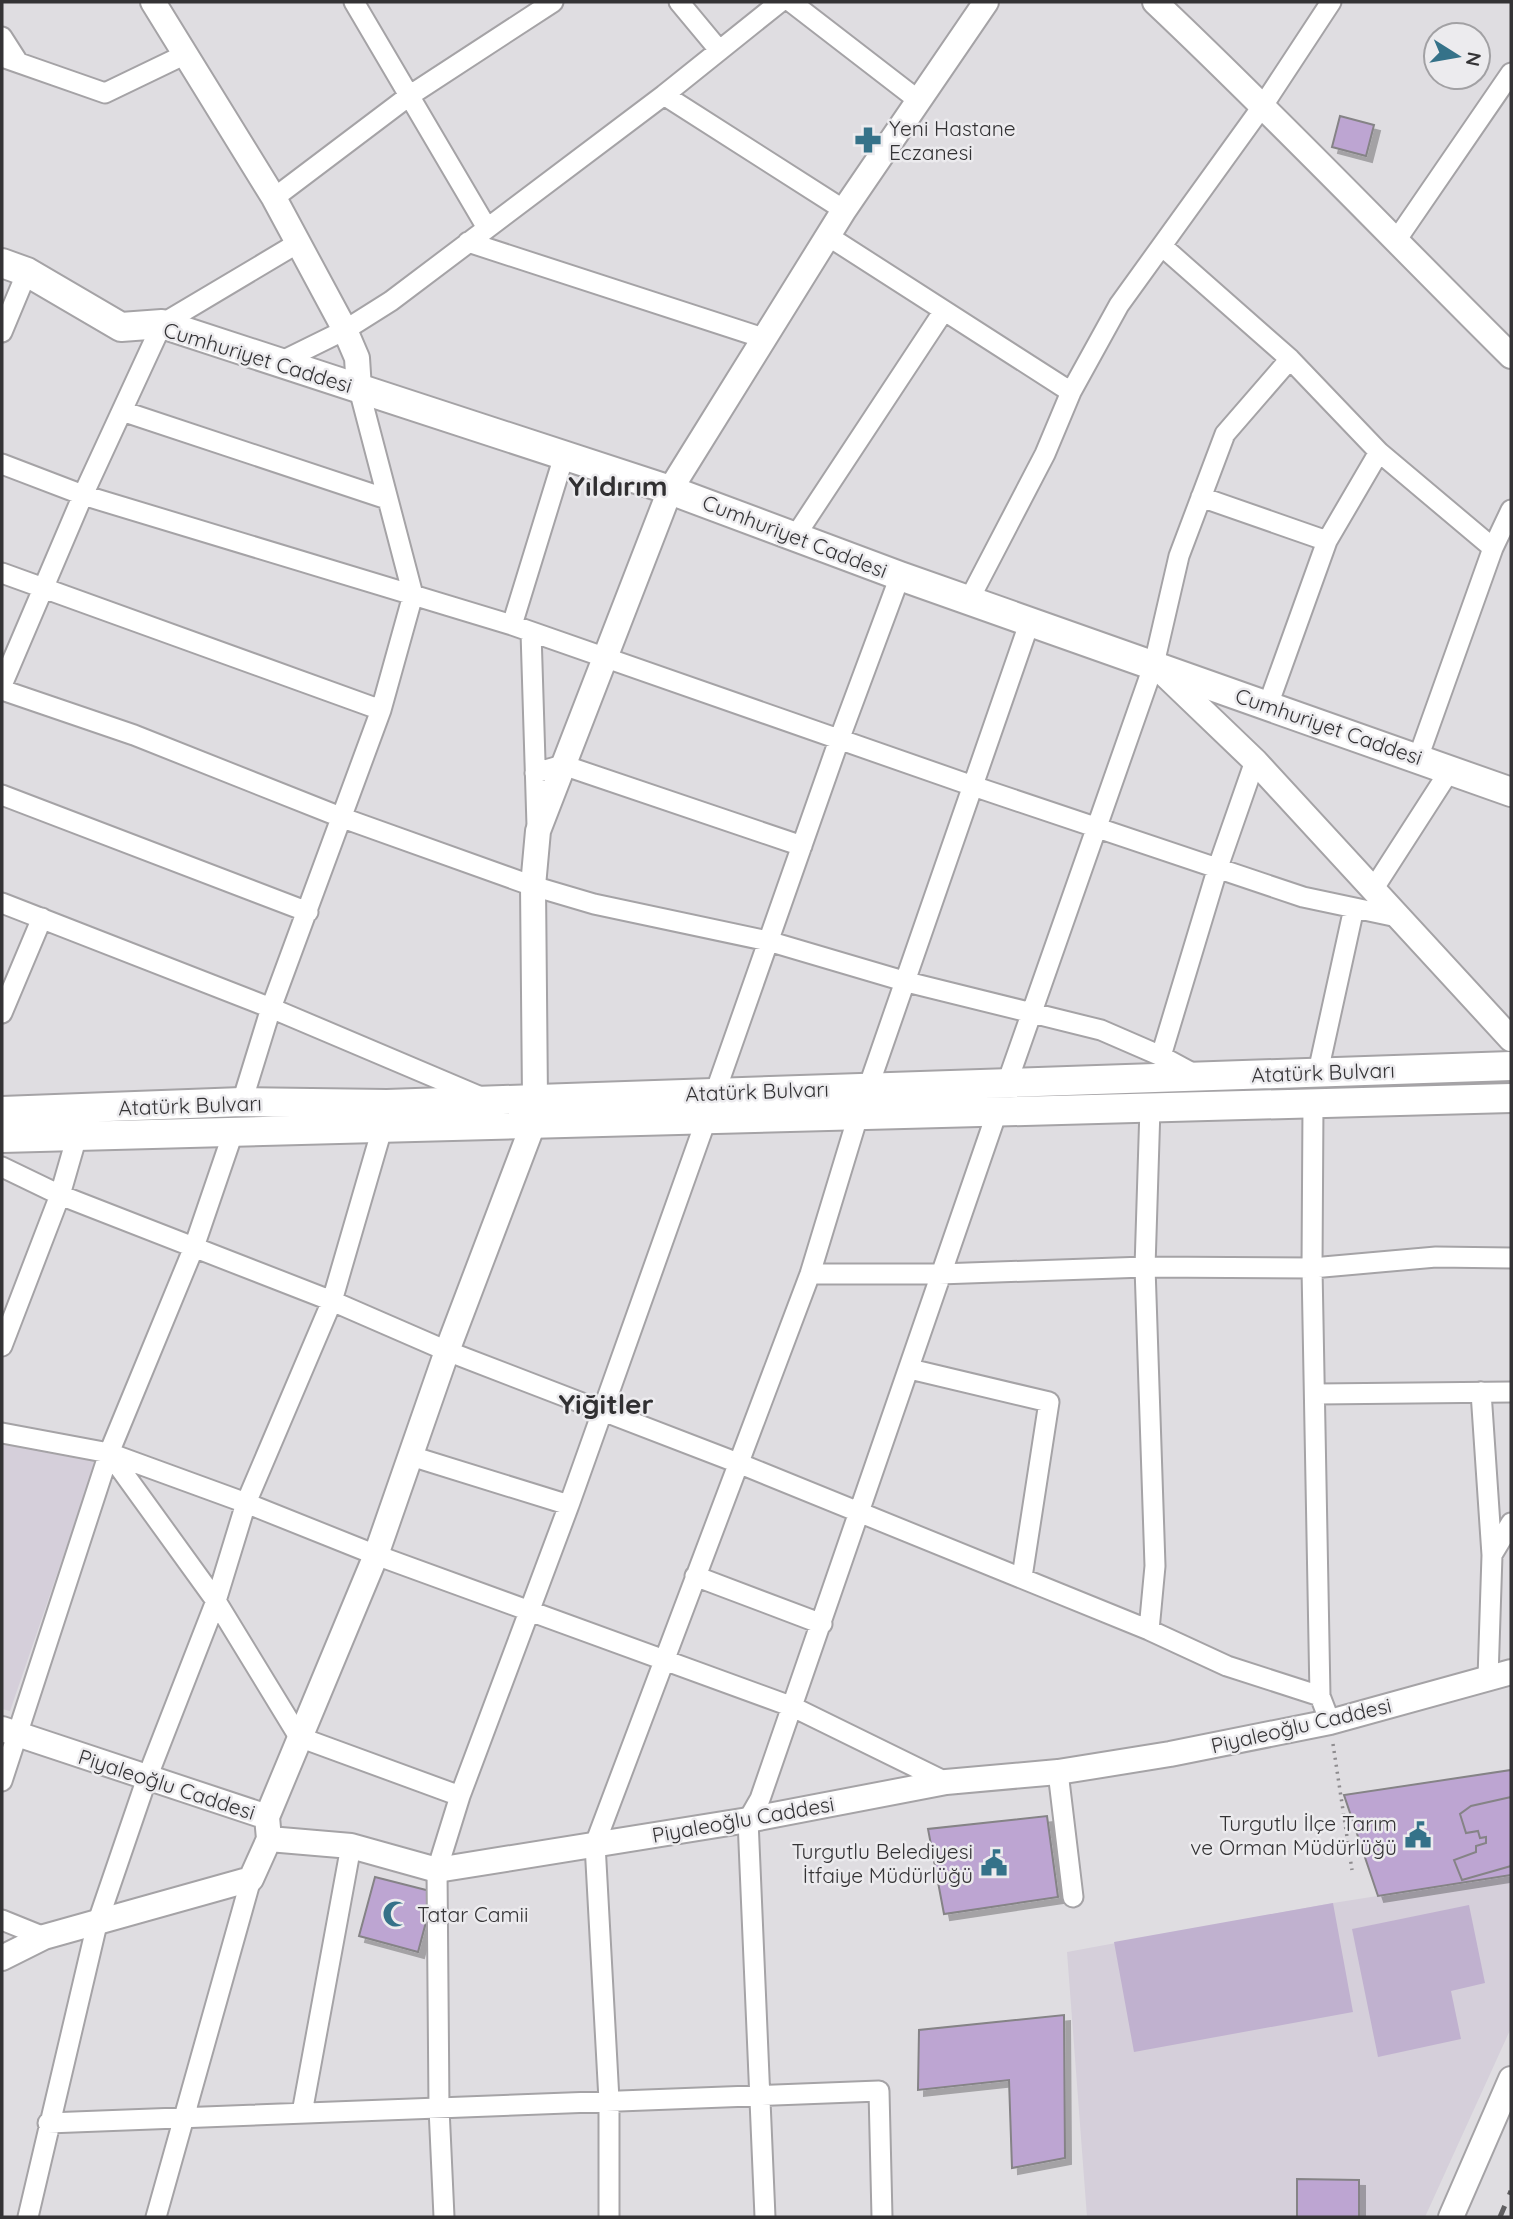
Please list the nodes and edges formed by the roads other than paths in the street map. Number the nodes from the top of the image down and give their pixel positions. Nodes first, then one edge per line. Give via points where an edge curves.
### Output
1 (153, 2) edge
2 (354, 2) edge
3 (551, 2) edge
4 (679, 2) edge
5 (780, 2) edge
6 (792, 2) edge
7 (986, 2) edge
8 (1155, 2) edge
9 (1331, 2) edge
10 (2, 37) edge
11 (719, 50) junction
12 (186, 54) junction
13 (10, 60) edge
14 (1509, 84) edge
15 (664, 95) junction
16 (409, 96) junction
17 (918, 100) junction
18 (1264, 104) junction
19 (274, 198) junction
20 (845, 210) junction
21 (487, 228) junction
22 (828, 236) junction
23 (468, 242) junction
24 (1395, 242) junction
25 (298, 243) junction
26 (1163, 247) junction
27 (14, 267) edge
28 (943, 312) junction
29 (162, 324) junction
30 (345, 330) junction
31 (2, 332) edge
32 (763, 338) junction
33 (1511, 356) edge
34 (1290, 359) junction
35 (278, 363) junction
36 (359, 389) junction
37 (1071, 392) junction
38 (122, 411) junction
39 (1379, 452) junction
40 (564, 456) junction
41 (2, 464) edge
42 (670, 489) junction
43 (83, 495) junction
44 (1201, 498) junction
45 (387, 499) junction
46 (1511, 510) edge
47 (796, 535) junction
48 (1327, 541) junction
49 (1493, 548) junction
50 (2, 573) edge
51 (900, 576) junction
52 (43, 589) junction
53 (413, 595) junction
54 (970, 598) junction
55 (1030, 621) junction
56 (512, 625) junction
57 (531, 632) junction
58 (603, 656) junction
59 (1154, 664) junction
60 (2, 687) edge
61 (1268, 705) junction
62 (381, 710) junction
63 (839, 740) junction
64 (1418, 758) junction
65 (1255, 761) junction
66 (563, 765) junction
67 (1450, 770) junction
68 (535, 773) junction
69 (973, 786) junction
70 (1511, 792) edge
71 (2, 795) edge
72 (343, 818) junction
73 (1097, 826) junction
74 (538, 831) junction
75 (802, 846) junction
76 (1218, 867) junction
77 (533, 886) junction
78 (1374, 888) junction
79 (2, 903) edge
80 (1354, 908) junction
81 (308, 912) junction
82 (42, 918) junction
83 (1403, 918) junction
84 (768, 941) junction
85 (906, 982) junction
86 (271, 1008) junction
87 (2, 1013) edge
88 (1033, 1013) junction
89 (1511, 1039) edge
90 (1511, 1066) edge
91 (1160, 1067) junction
92 (1318, 1072) junction
93 (1007, 1083) junction
94 (868, 1088) junction
95 (715, 1093) junction
96 (1511, 1098) edge
97 (488, 1100) junction
98 (242, 1102) junction
99 (1313, 1104) junction
100 (1150, 1108) junction
101 (2, 1111) edge
102 (997, 1112) junction
103 (534, 1113) junction
104 (385, 1116) junction
105 (858, 1116) junction
106 (706, 1120) junction
107 (76, 1122) junction
108 (234, 1130) junction
109 (2, 1138) edge
110 (2, 1167) edge
111 (60, 1195) junction
112 (194, 1247) junction
113 (1511, 1258) edge
114 (1145, 1267) junction
115 (1312, 1268) junction
116 (810, 1274) junction
117 (939, 1274) junction
118 (332, 1301) junction
119 (8, 1316) edge
120 (2, 1346) edge
121 (447, 1351) junction
122 (910, 1370) junction
123 (1481, 1392) junction
124 (1511, 1392) edge
125 (1317, 1394) junction
126 (601, 1410) junction
127 (2, 1433) edge
128 (109, 1453) junction
129 (411, 1456) junction
130 (738, 1463) junction
131 (246, 1503) junction
132 (569, 1505) junction
133 (861, 1513) junction
134 (1511, 1523) edge
135 (376, 1555) junction
136 (1492, 1555) junction
137 (695, 1576) junction
138 (1022, 1577) junction
139 (216, 1601) junction
140 (531, 1610) junction
141 (822, 1624) junction
142 (1149, 1630) junction
143 (665, 1660) junction
144 (1500, 1675) edge
145 (1320, 1696) junction
146 (793, 1707) junction
147 (1330, 1721) junction
148 (10, 1732) edge
149 (299, 1737) junction
150 (1058, 1772) junction
151 (147, 1778) junction
152 (2, 1781) edge
153 (946, 1782) junction
154 (460, 1796) junction
155 (748, 1820) junction
156 (268, 1828) junction
157 (595, 1844) junction
158 (351, 1846) junction
159 (437, 1870) junction
160 (251, 1879) junction
161 (1073, 1897) dead end
162 (2, 1920) edge
163 (97, 1924) junction
164 (44, 1937) junction
165 (2, 1958) edge
166 (1511, 2079) edge
167 (761, 2094) junction
168 (609, 2100) junction
169 (439, 2108) junction
170 (302, 2113) junction
171 (184, 2120) junction
172 (48, 2123) junction
173 (28, 2217) edge
174 (156, 2217) edge
175 (444, 2217) edge
176 (609, 2217) edge
177 (765, 2217) edge
178 (882, 2217) edge
179 (1451, 2217) edge

1 - 12 street
2 - 16 street
3 - 16 street
4 - 11 street
5 - 11 street
6 - 17 street
7 - 17 street
8 - 18 street
9 - 18 street
10 - 13 street
11 - 15 street
12 - 13 street via 105,93
12 - 19 street
14 - 24 street
15 - 20 street
15 - 21 street
16 - 19 street
16 - 21 street
17 - 20 street
18 - 24 street
18 - 26 street
19 - 25 street
20 - 22 street
21 - 23 street
22 - 28 street
22 - 32 street
23 - 30 street
23 - 32 street
24 - 33 street
25 - 29 street
25 - 30 street
26 - 34 street
26 - 37 street via 1119,306
27 - 29 main road, Cumhuriyet Caddesi via 121,327
27 - 31 street
28 - 37 street
28 - 47 street
29 - 35 main road, Cumhuriyet Caddesi
29 - 38 street
30 - 35 street
30 - 36 street via 357,358
32 - 42 street
34 - 39 street
34 - 44 street via 1225,434
35 - 36 main road, Cumhuriyet Caddesi
36 - 40 main road, Cumhuriyet Caddesi
36 - 45 street
37 - 54 street via 1045,454
38 - 43 street
38 - 45 street
39 - 48 street
39 - 49 street
40 - 42 main road, Cumhuriyet Caddesi
40 - 56 street
41 - 43 street
42 - 47 main road, Cumhuriyet Caddesi
42 - 58 street
43 - 52 street
43 - 53 street
44 - 48 street
44 - 59 street via 1179,556
45 - 53 street
46 - 49 street
47 - 51 main road, Cumhuriyet Caddesi
48 - 61 street
49 - 64 street
50 - 52 street
51 - 54 main road, Cumhuriyet Caddesi
51 - 63 street
52 - 60 street
52 - 62 street
53 - 56 street
53 - 62 street
54 - 55 main road, Cumhuriyet Caddesi
55 - 59 main road, Cumhuriyet Caddesi
55 - 69 street
56 - 57 street
57 - 58 street
57 - 68 street
58 - 63 street
58 - 66 street
59 - 61 main road, Cumhuriyet Caddesi
59 - 65 street
59 - 73 street
60 - 72 street
61 - 64 main road, Cumhuriyet Caddesi
62 - 72 street
63 - 69 street
63 - 75 street
64 - 67 main road, Cumhuriyet Caddesi
65 - 76 street
65 - 78 street
66 - 68 street
66 - 74 street
66 - 75 street
67 - 70 main road, Cumhuriyet Caddesi
67 - 78 street
68 - 74 street
69 - 73 street
69 - 85 street
71 - 81 street
72 - 77 street
72 - 81 street
73 - 76 street
73 - 88 street
74 - 77 street
75 - 84 street
76 - 80 street via 1303,897
76 - 91 street
77 - 84 street via 594,905
77 - 103 street
78 - 83 street
79 - 82 street
80 - 83 street
80 - 92 street
81 - 86 street
82 - 86 street
82 - 87 street
83 - 89 street
84 - 85 street
84 - 95 street
85 - 88 street
85 - 94 street
86 - 97 street
86 - 98 street
88 - 91 street via 1101,1030
88 - 93 street
90 - 92 main road, Atatürk Bulvarı
91 - 92 main road, Atatürk Bulvarı via 1199,1077
91 - 93 main road, Atatürk Bulvarı
91 - 100 main road
92 - 99 main road
93 - 94 main road, Atatürk Bulvarı
93 - 102 main road
94 - 95 main road, Atatürk Bulvarı
94 - 105 main road
95 - 103 main road, Atatürk Bulvarı
95 - 106 main road
96 - 99 main road, Atatürk Bulvarı
97 - 103 main road, Atatürk Bulvarı
97 - 104 main road, Atatürk Bulvarı
98 - 104 main road, Atatürk Bulvarı
98 - 107 main road, Atatürk Bulvarı
98 - 108 main road
99 - 100 main road, Atatürk Bulvarı
99 - 115 street
100 - 102 main road, Atatürk Bulvarı
100 - 114 street
101 - 107 main road, Atatürk Bulvarı
102 - 105 main road, Atatürk Bulvarı
102 - 117 street
103 - 104 main road, Atatürk Bulvarı
103 - 106 main road, Atatürk Bulvarı
103 - 121 street
104 - 108 main road, Atatürk Bulvarı
104 - 118 street
105 - 106 main road, Atatürk Bulvarı
105 - 116 street
106 - 126 street
107 - 108 main road, Atatürk Bulvarı
107 - 109 main road, Atatürk Bulvarı
107 - 111 street
108 - 112 street
110 - 111 street
111 - 112 street
111 - 119 street
112 - 118 street
112 - 128 street
113 - 115 street via 1436,1257
114 - 115 street
114 - 117 street
114 - 142 street via 1155,1566
115 - 125 street
116 - 117 street
116 - 130 street
117 - 122 street
118 - 121 street
118 - 131 street
119 - 120 street
121 - 126 street
121 - 129 street
122 - 133 street
122 - 138 street via 1049,1402
123 - 124 street
123 - 125 street
123 - 136 street
125 - 145 street
126 - 130 street
126 - 132 street
127 - 128 street
128 - 131 street
128 - 139 street
128 - 148 street
129 - 132 street
129 - 135 street
130 - 133 street
130 - 137 street
131 - 135 street
131 - 139 street
132 - 140 street
133 - 138 street
133 - 141 street
134 - 136 street
135 - 140 street
135 - 149 street
136 - 144 street
137 - 141 street
137 - 143 street
138 - 142 street
139 - 149 street
139 - 151 street
140 - 143 street
140 - 154 street
141 - 146 street
142 - 145 street via 1227,1665
143 - 146 street
143 - 157 street
144 - 147 street, Piyaleoğlu Caddesi
145 - 147 street
146 - 153 street
146 - 155 street
147 - 150 street, Piyaleoğlu Caddesi
148 - 151 street, Piyaleoğlu Caddesi
148 - 152 street
149 - 154 street
149 - 156 street
150 - 153 street, Piyaleoğlu Caddesi
150 - 161 street
151 - 156 street, Piyaleoğlu Caddesi
151 - 163 street
153 - 155 street, Piyaleoğlu Caddesi
154 - 159 street
155 - 157 street, Piyaleoğlu Caddesi
155 - 167 street
156 - 158 street, Piyaleoğlu Caddesi
156 - 160 street
157 - 159 street, Piyaleoğlu Caddesi
157 - 168 street
158 - 159 street, Piyaleoğlu Caddesi
158 - 170 street
159 - 169 street
160 - 163 street
160 - 171 street
162 - 164 street
163 - 164 street
163 - 172 street
164 - 165 street
166 - 179 street
167 - 168 street
167 - 177 street
167 - 178 street via 879,2091
168 - 169 street
168 - 176 street
169 - 170 street
169 - 175 street
170 - 171 street
171 - 172 street
171 - 174 street
172 - 173 street

